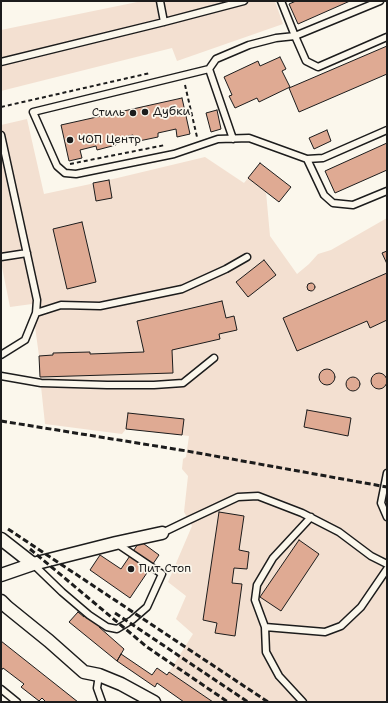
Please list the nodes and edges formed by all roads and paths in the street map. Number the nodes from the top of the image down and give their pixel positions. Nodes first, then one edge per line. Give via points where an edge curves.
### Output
1 (160, 1) edge
2 (243, 1) edge
3 (281, 1) edge
4 (380, 1) edge
5 (164, 22) junction
6 (295, 36) junction
7 (387, 37) edge
8 (1, 62) edge
9 (210, 70) junction
10 (151, 72) dead end
11 (184, 80) dead end
12 (1, 107) edge
13 (387, 130) edge
14 (1, 135) edge
15 (234, 138) junction
16 (197, 139) dead end
17 (166, 145) dead end
18 (307, 158) junction
19 (57, 166) junction
20 (387, 191) edge
21 (27, 253) junction
22 (1, 257) edge
23 (247, 257) dead end
24 (36, 313) junction
25 (1, 355) edge
26 (214, 358) dead end
27 (1, 376) edge
28 (387, 473) edge
29 (387, 517) edge
30 (311, 518) junction
31 (162, 533) joint
32 (1, 539) edge
33 (116, 543) junction
34 (33, 564) junction
35 (387, 564) edge
36 (387, 569) edge
37 (1, 575) edge
38 (1, 601) edge
39 (265, 627) junction
40 (99, 675) junction
41 (1, 689) edge
42 (17, 702) edge
43 (102, 702) edge
44 (154, 702) edge
45 (303, 702) edge

1 - 5 lane
2 - 5 lane
3 - 6 lane
4 - 6 lane
5 - 8 lane
6 - 7 lane via 306,60 318,67
6 - 9 lane via 249,45 216,59
9 - 15 lane
9 - 19 lane via 33,112
10 - 12 path
11 - 16 path
13 - 18 lane via 323,158
14 - 21 lane
15 - 18 lane via 249,138
15 - 19 lane via 218,139 174,154 76,174 65,173
17 - 19 path
18 - 20 lane via 324,195 333,203 353,205
21 - 22 lane
21 - 24 lane via 37,300
23 - 24 lane via 182,289 100,306 61,305
24 - 25 lane via 25,340
26 - 27 lane via 184,383 48,383
28 - 29 lane via 381,503
30 - 31 lane via 258,496 238,497
30 - 35 lane via 339,532 371,556
30 - 39 lane via 273,558 257,585 255,600
31 - 33 street
32 - 34 street
33 - 34 street
33 - 34 lane via 162,574 147,607 117,629 108,627 90,615
34 - 37 street
36 - 39 lane via 361,607 341,626 326,632
38 - 40 street via 84,672
39 - 45 lane via 266,652 279,676
40 - 43 lane via 97,688
40 - 44 street
41 - 42 lane

